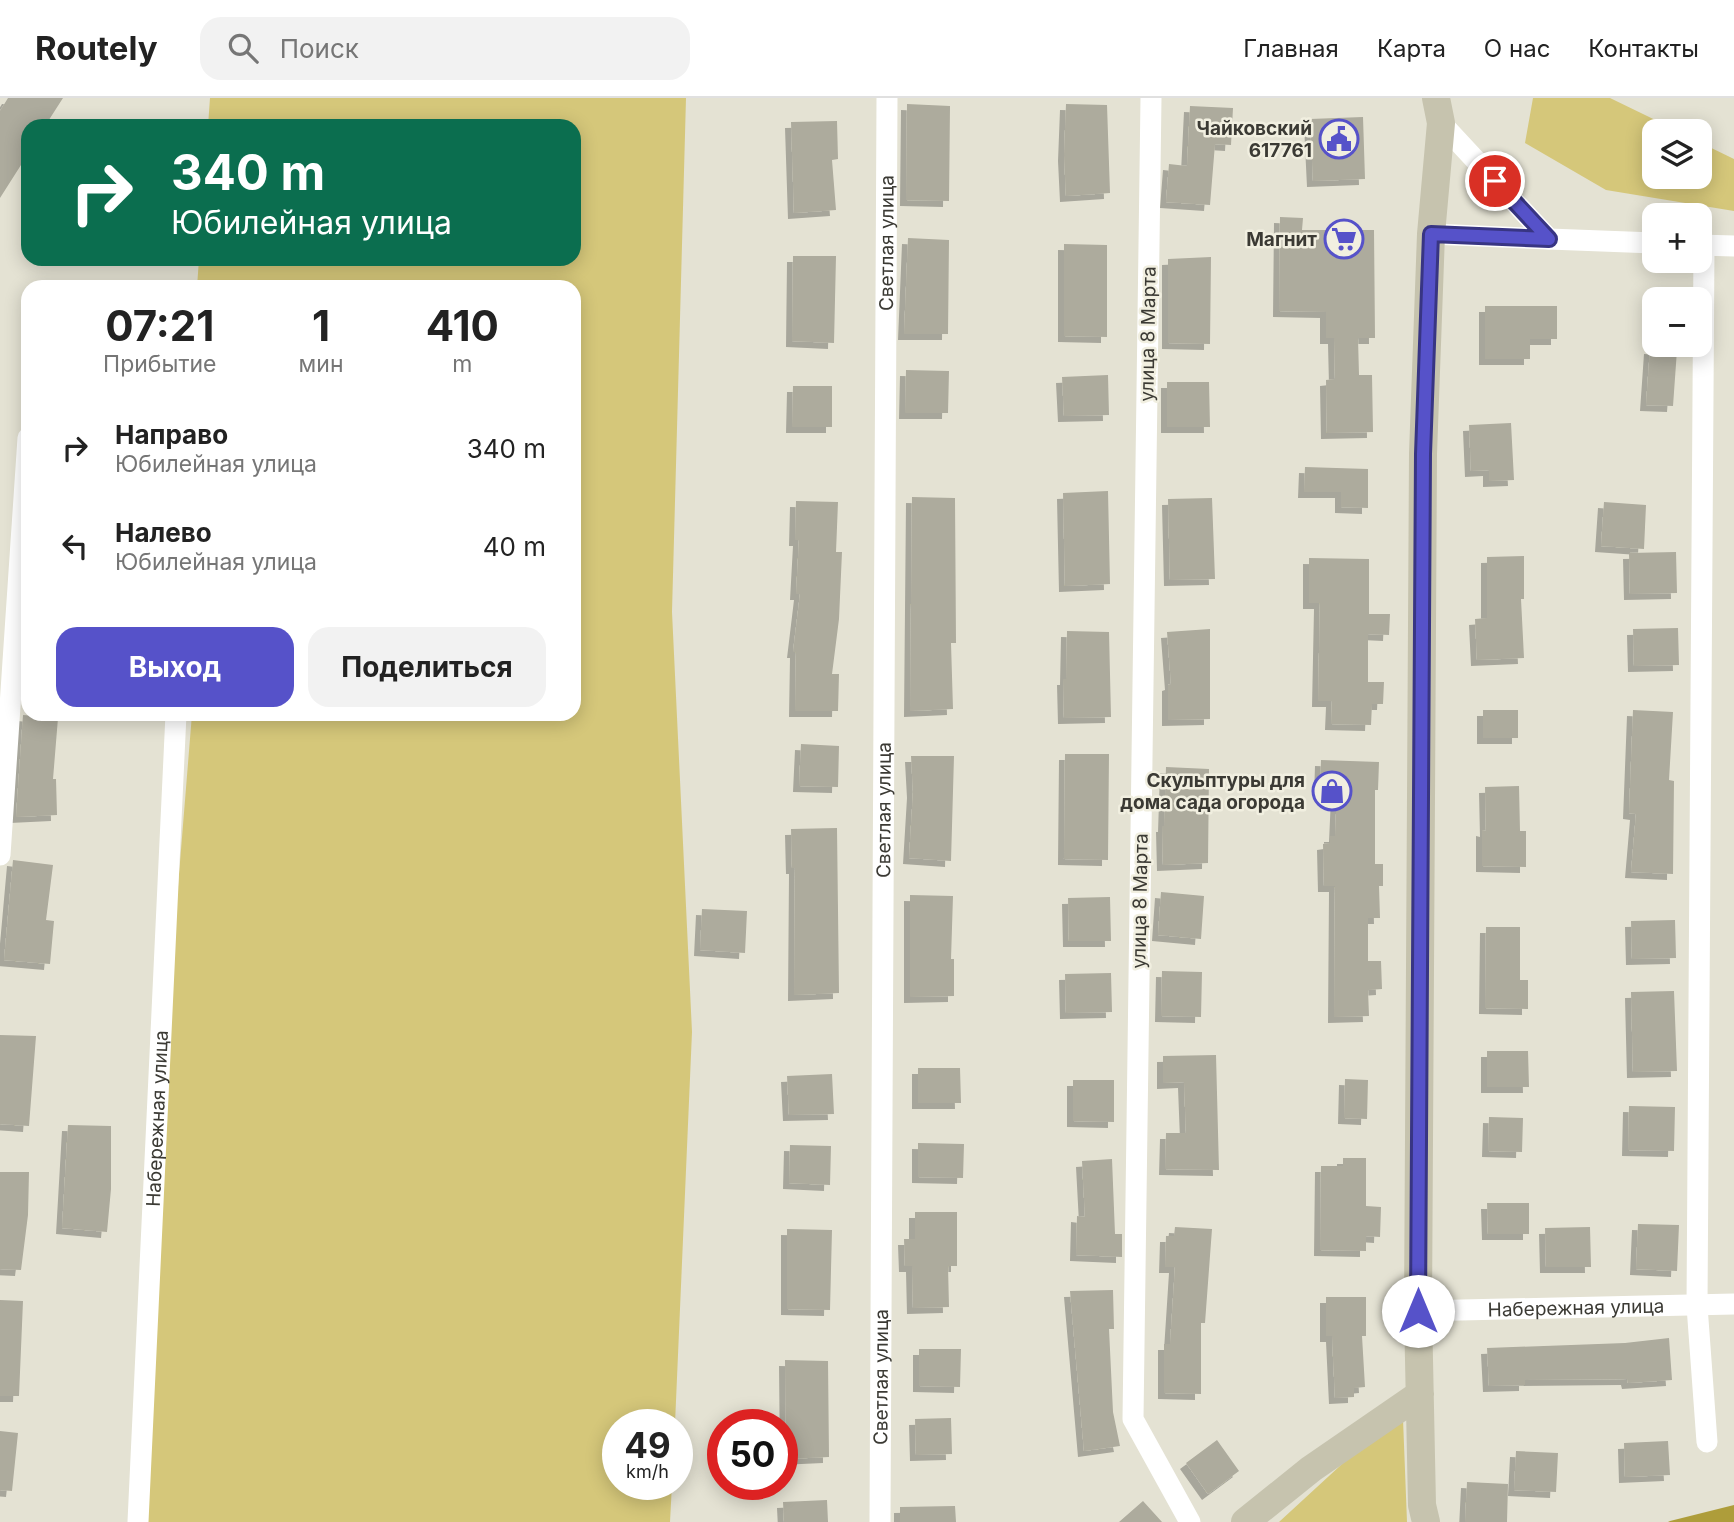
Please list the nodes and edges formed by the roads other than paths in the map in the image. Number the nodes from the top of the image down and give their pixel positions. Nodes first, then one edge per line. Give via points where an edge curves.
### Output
1 (887, 98) edge
2 (1151, 98) edge
3 (1439, 110) edge
4 (1431, 234) junction
5 (1549, 239) junction
6 (1642, 243) edge
7 (1712, 245) edge
8 (1734, 246) edge
9 (1701, 273) edge
10 (21, 542) edge
11 (176, 721) edge
12 (0, 855) edge
13 (1734, 1304) edge
14 (1698, 1306) junction
15 (1418, 1311) junction
16 (1420, 1394) junction
17 (1707, 1441) dead end
18 (138, 1522) edge
19 (880, 1522) edge
20 (1190, 1522) edge
21 (1245, 1522) edge
22 (1426, 1522) edge

1 - 19 street, Светлая улица
2 - 20 street, улица 8 Марта via 1133,1419
3 - 4 main road
3 - 5 street
4 - 5 street
4 - 15 main road via 1423,468
5 - 6 street
7 - 8 street
9 - 14 street
10 - 12 street
11 - 18 street, Набережная улица
13 - 14 street, Набережная улица
14 - 15 street, Набережная улица
14 - 17 street
15 - 16 main road
16 - 21 main road via 1311,1469
16 - 22 main road

